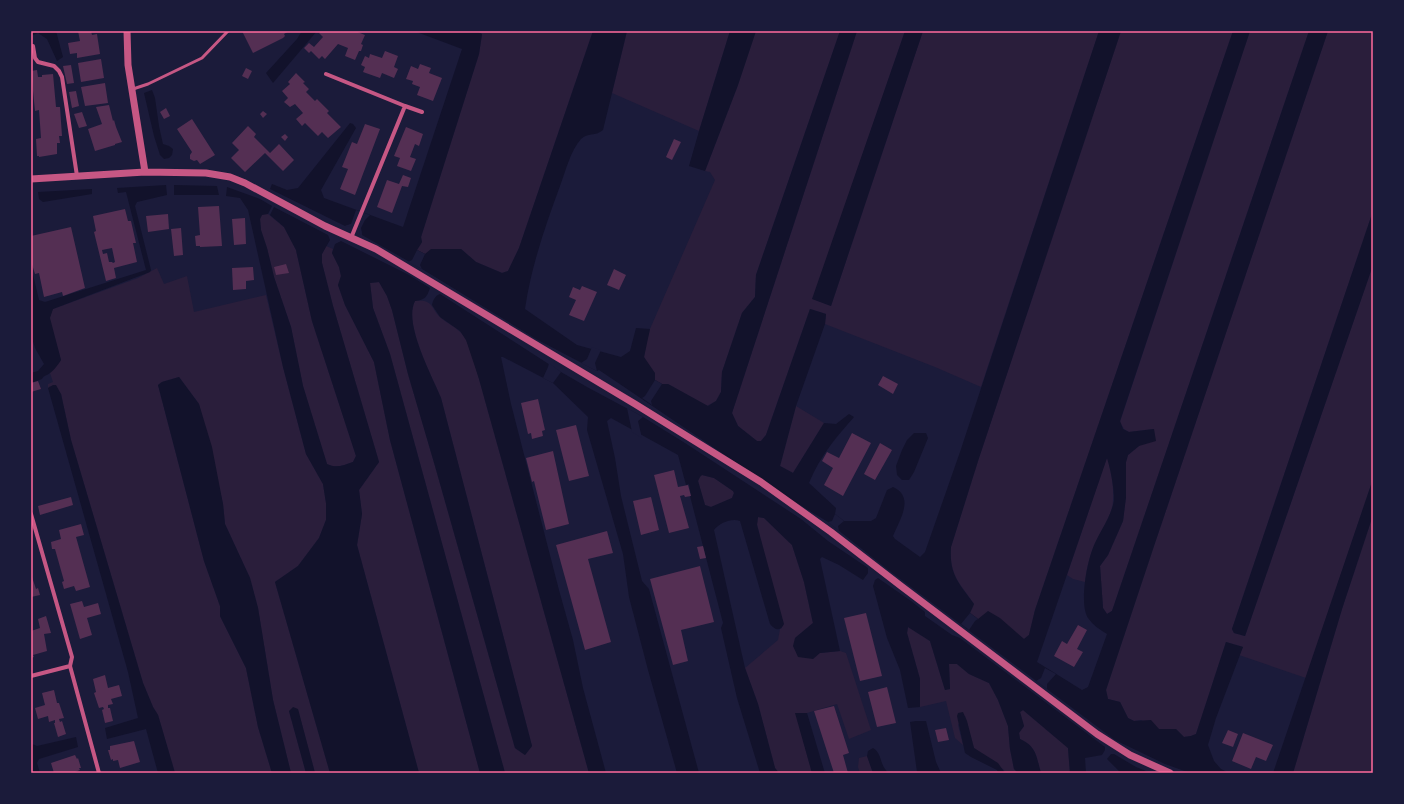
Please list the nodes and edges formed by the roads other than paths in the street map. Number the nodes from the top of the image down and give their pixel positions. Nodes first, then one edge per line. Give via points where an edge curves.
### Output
1 (127, 31) edge
2 (228, 31) edge
3 (33, 46) dead end
4 (326, 74) dead end
5 (131, 90) junction
6 (405, 106) junction
7 (422, 112) dead end
8 (145, 172) junction
9 (77, 176) junction
10 (31, 179) edge
11 (351, 238) junction
12 (31, 514) edge
13 (70, 666) junction
14 (31, 676) edge
15 (99, 773) edge
16 (1170, 773) edge

1 - 5 street
2 - 5 lane via 202,58
3 - 9 street via 34,58 38,62 54,66 62,77
4 - 6 street
5 - 8 street
6 - 7 street
6 - 11 street
8 - 9 street
8 - 11 street via 206,173 230,177
9 - 10 street
11 - 16 street via 376,249 754,478 831,532 1097,734 1130,755
12 - 13 street via 72,657
13 - 14 street
13 - 15 street

